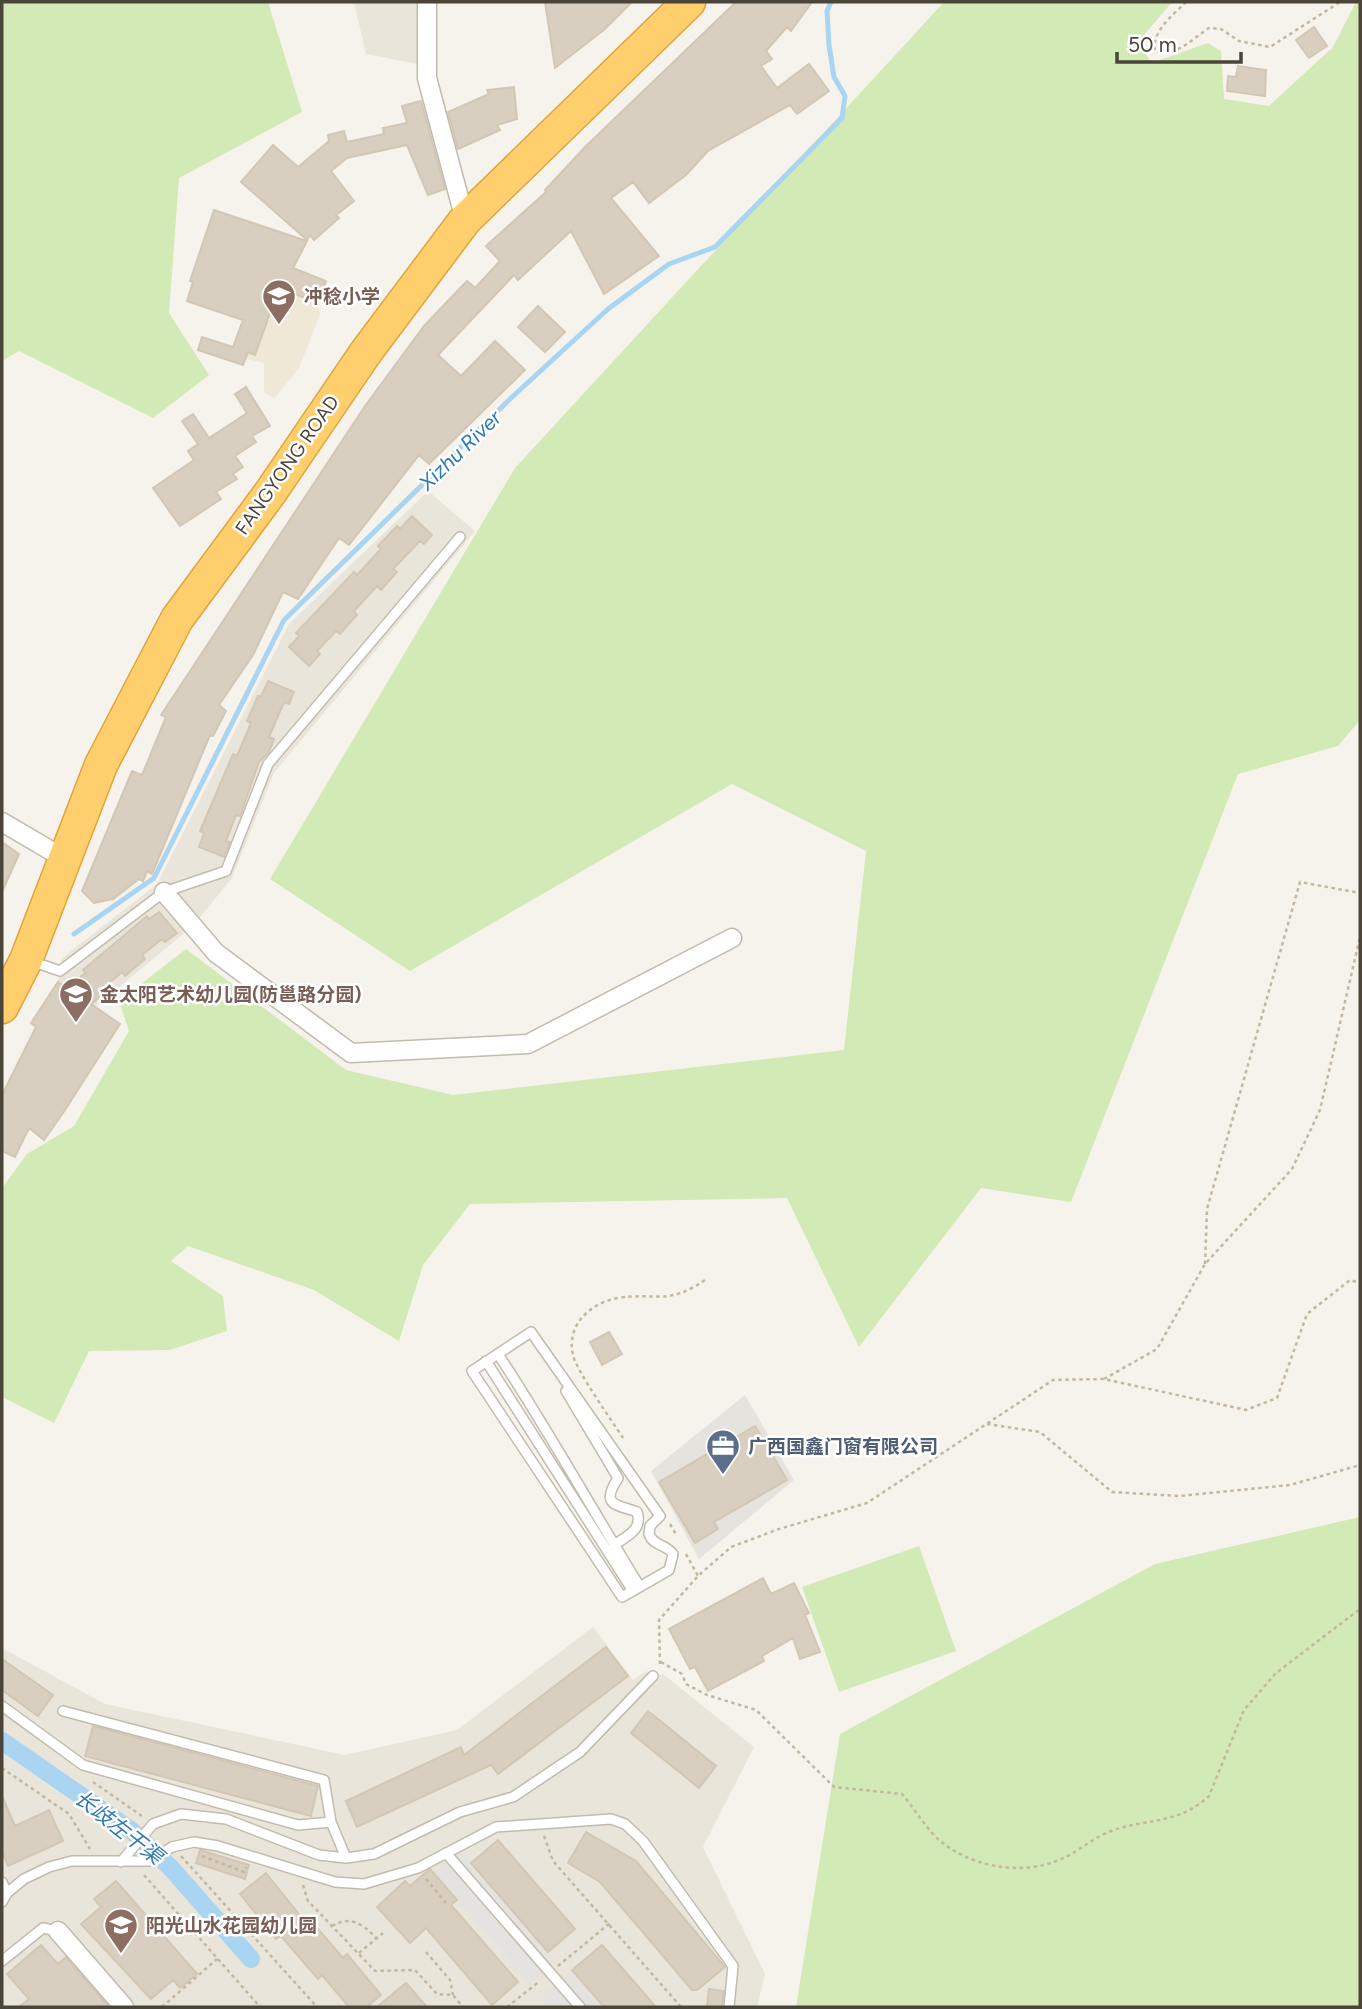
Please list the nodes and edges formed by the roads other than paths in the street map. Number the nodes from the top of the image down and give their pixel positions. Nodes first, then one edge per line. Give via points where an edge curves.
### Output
1 (427, 2) edge
2 (689, 2) edge
3 (465, 220) junction
4 (460, 537) dead end
5 (2, 822) edge
6 (65, 859) junction
7 (164, 892) junction
8 (732, 938) dead end
9 (26, 960) junction
10 (2, 1007) edge
11 (531, 1332) junction
12 (498, 1354) junction
13 (486, 1361) junction
14 (614, 1545) junction
15 (636, 1589) junction
16 (653, 1676) road end
17 (2, 1706) edge
18 (62, 1711) dead end
19 (331, 1822) junction
20 (446, 1853) junction
21 (346, 1857) junction
22 (121, 1862) junction
23 (2, 1882) edge
24 (4, 1897) edge
25 (58, 1931) joint
26 (2, 1961) edge
27 (124, 2007) edge
28 (580, 2007) edge
29 (729, 2007) edge

1 - 3 street via 426,78
2 - 3 highway, FANGYONG ROAD
3 - 6 highway, FANGYONG ROAD via 177,619 101,765
4 - 7 lane via 268,764 226,871
5 - 6 street
6 - 9 highway, FANGYONG ROAD
7 - 8 street via 216,953 351,1053 528,1044
7 - 9 lane via 60,971
9 - 10 highway, FANGYONG ROAD
11 - 12 lane
11 - 14 lane via 618,1478 610,1500 637,1512 634,1532
11 - 15 lane via 660,1516 649,1534 668,1548 673,1562 669,1570
12 - 13 lane
12 - 14 lane via 541,1418
13 - 15 lane
13 - 15 lane via 472,1371 622,1597
14 - 15 lane
16 - 21 lane via 580,1752 513,1797 460,1812 374,1854
17 - 19 lane via 83,1765 298,1825
18 - 19 lane via 324,1780
19 - 21 lane
20 - 22 lane via 418,1868 364,1884 335,1882 206,1843 172,1847 149,1861
20 - 28 lane
20 - 29 lane via 496,1827 611,1819 625,1824 643,1841 733,1966
21 - 22 lane via 319,1855 226,1819 181,1814 153,1824
22 - 24 lane via 72,1861 49,1867
23 - 24 lane
25 - 26 lane via 43,1928
25 - 27 street

